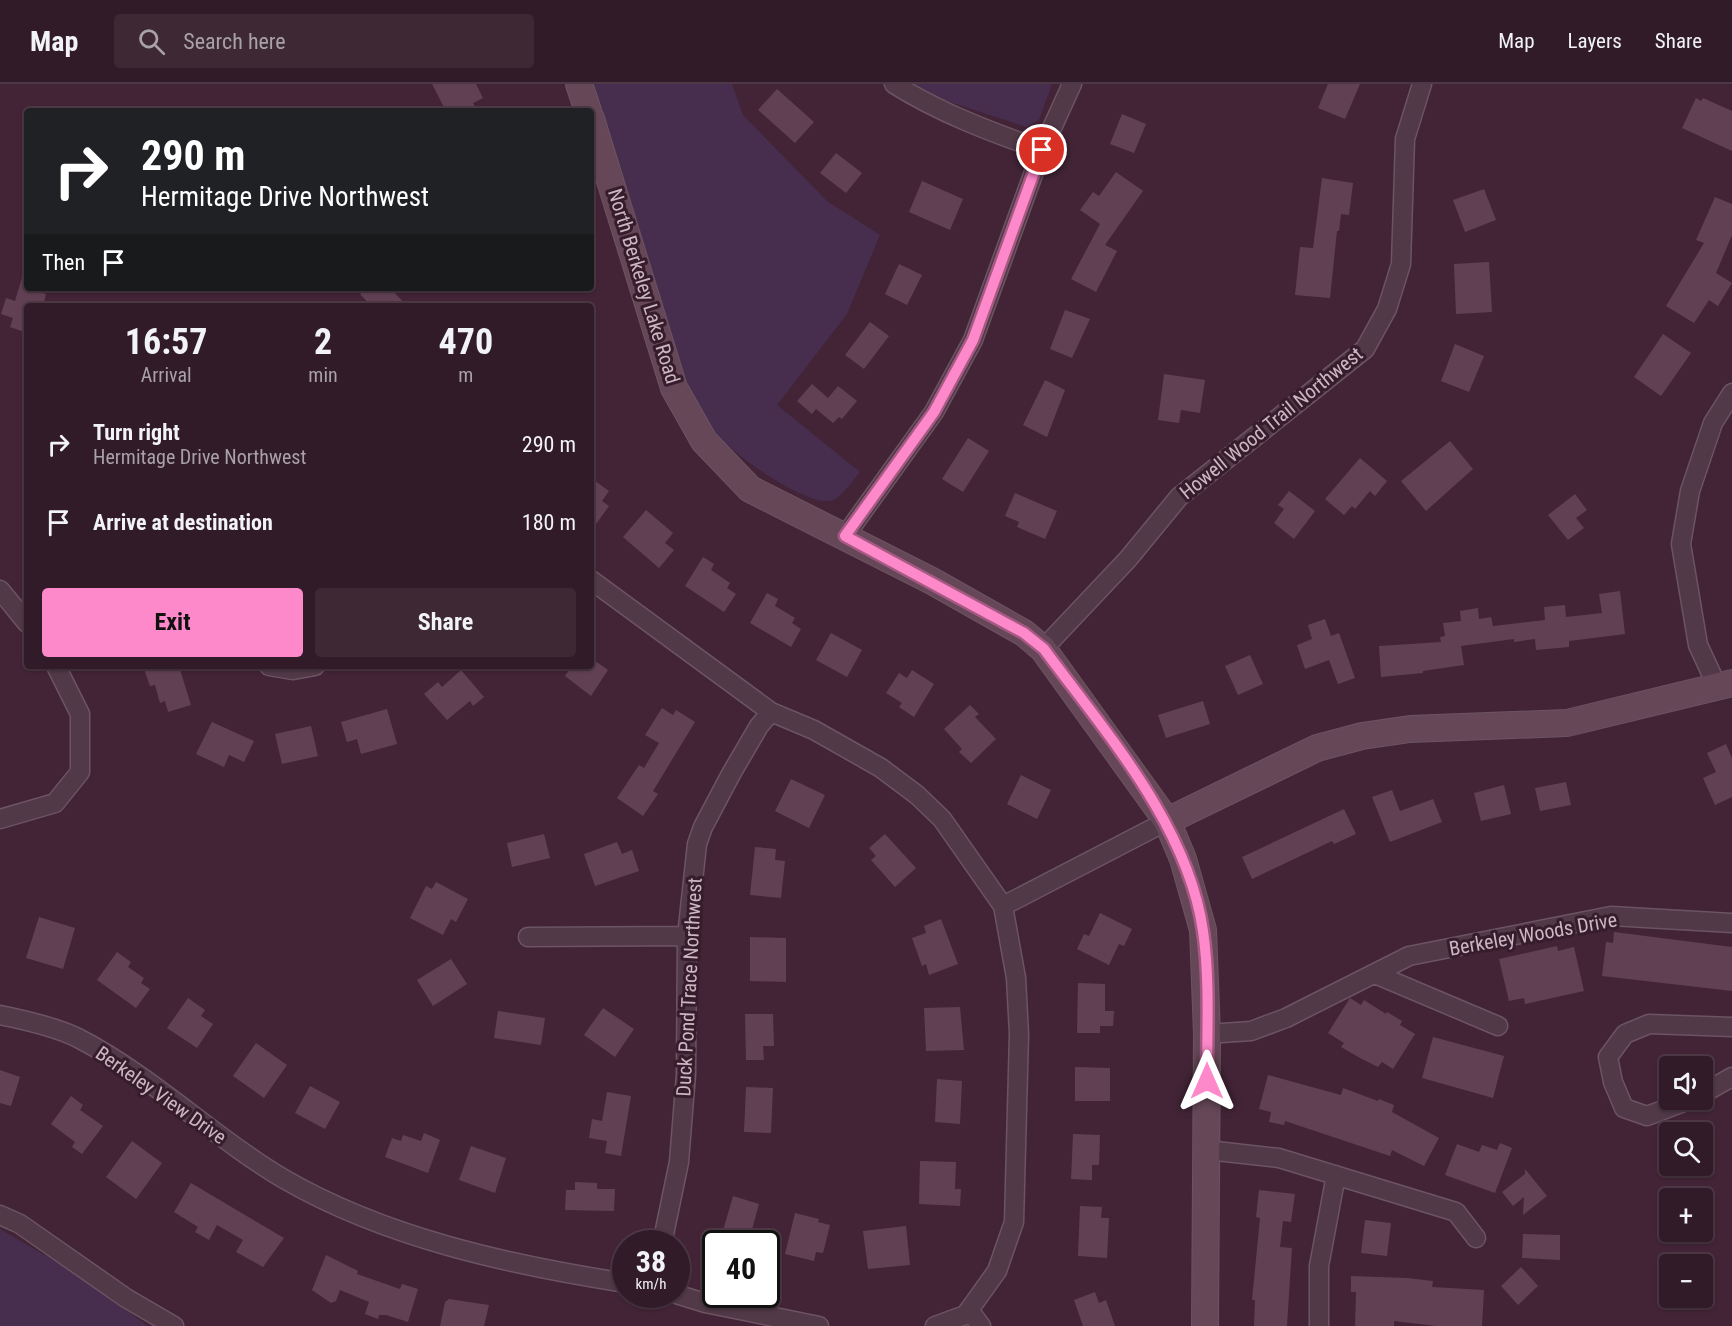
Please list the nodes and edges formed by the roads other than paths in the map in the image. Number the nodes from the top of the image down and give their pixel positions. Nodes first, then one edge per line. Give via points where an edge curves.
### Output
1 (579, 84) edge
2 (894, 84) edge
3 (1072, 84) edge
4 (1422, 84) edge
5 (587, 108) edge
6 (594, 129) edge
7 (1042, 150) junction
8 (1732, 393) edge
9 (845, 536) junction
10 (594, 582) edge
11 (0, 590) edge
12 (24, 619) edge
13 (1044, 649) junction
14 (58, 669) edge
15 (1725, 685) edge
16 (771, 712) junction
17 (0, 819) edge
18 (1167, 821) junction
19 (1003, 906) junction
20 (1732, 923) edge
21 (687, 936) junction
22 (528, 937) dead end
23 (1376, 974) junction
24 (0, 1015) edge
25 (1498, 1026) dead end
26 (1732, 1028) edge
27 (1207, 1035) junction
28 (1732, 1077) edge
29 (1713, 1088) edge
30 (1663, 1110) edge
31 (1207, 1150) junction
32 (1336, 1175) junction
33 (0, 1215) edge
34 (665, 1230) edge
35 (1476, 1238) dead end
36 (612, 1281) edge
37 (690, 1298) edge
38 (969, 1310) junction
39 (174, 1326) edge
40 (819, 1326) edge
41 (935, 1326) edge
42 (981, 1326) edge
43 (1205, 1326) edge
44 (1319, 1326) edge

1 - 5 street
2 - 7 street via 917,99
3 - 7 street
4 - 13 street, Howell Wood Trail Northwest via 1405,139 1401,264 1387,309 1365,350 1179,497 1128,559
6 - 9 street, North Berkeley Lake Road via 674,388 704,441 750,489
7 - 9 street via 973,340 934,412
8 - 15 street via 1713,423 1690,491 1681,544 1698,645
9 - 13 street, North Berkeley Lake Road via 1024,633
10 - 16 street
11 - 12 street
13 - 18 street, North Berkeley Lake Road
14 - 17 street via 80,714 80,772 55,803
15 - 18 street via 1566,723 1410,729 1362,736 1317,748
16 - 19 street via 872,762 917,795 942,819
16 - 21 street, Duck Pond Trace Northwest via 759,726 703,827 697,844
18 - 19 street
18 - 27 street, North Berkeley Lake Road via 1183,859 1203,930
19 - 38 street via 1016,978 1019,1034 1014,1222 996,1271
20 - 23 street, Berkeley Woods Drive via 1611,916 1409,956
21 - 22 street
21 - 34 street, Duck Pond Trace Northwest via 686,1074 679,1162
23 - 25 street
23 - 27 street, Berkeley Woods Drive via 1251,1031
24 - 36 street, Berkeley View Drive via 76,1037 130,1070 286,1180 358,1214 428,1239
26 - 30 street via 1648,1024 1625,1034 1608,1057 1624,1108 1647,1116
27 - 31 street, North Berkeley Lake Road
28 - 29 street
31 - 32 street via 1279,1158
31 - 43 street, North Berkeley Lake Road
32 - 35 street via 1456,1212
32 - 44 street via 1319,1266
33 - 39 street via 20,1224 126,1298
37 - 40 street
38 - 41 street
38 - 42 street

